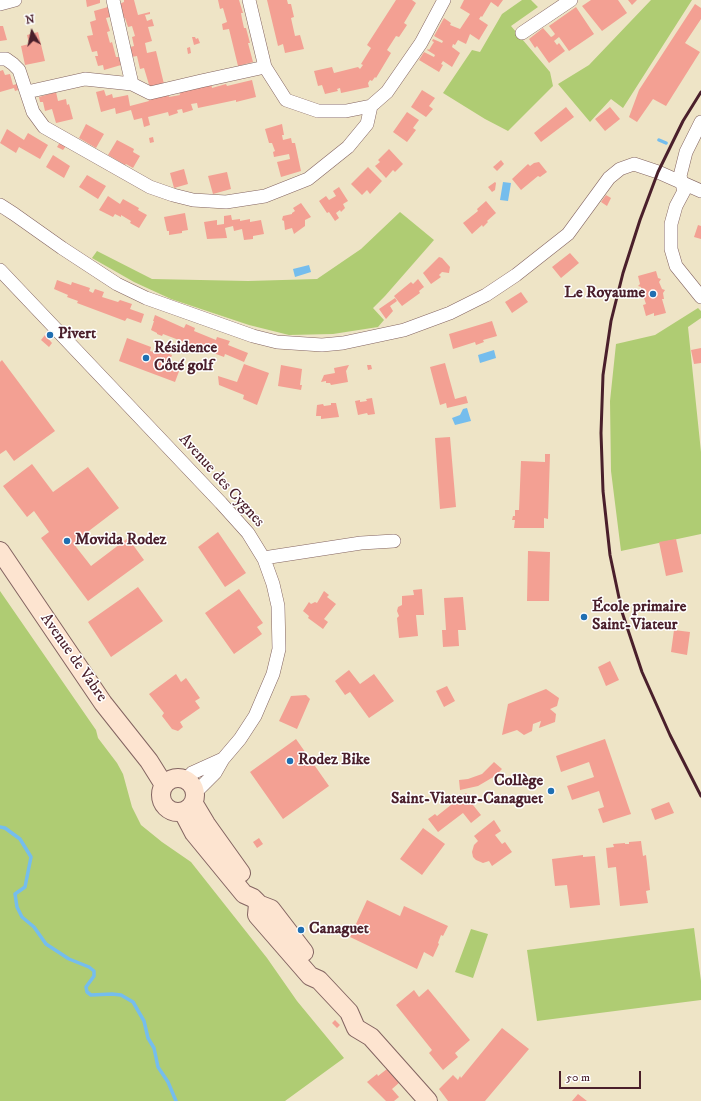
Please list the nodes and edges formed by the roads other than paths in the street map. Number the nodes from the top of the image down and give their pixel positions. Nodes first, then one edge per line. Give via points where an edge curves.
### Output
1 (15, 0) edge
2 (113, 0) edge
3 (249, 0) edge
4 (444, 0) edge
5 (571, 0) edge
6 (0, 4) edge
7 (522, 33) dead end
8 (0, 59) edge
9 (265, 67) junction
10 (132, 84) junction
11 (27, 92) junction
12 (371, 106) junction
13 (701, 122) edge
14 (682, 182) junction
15 (701, 191) edge
16 (0, 205) edge
17 (0, 270) edge
18 (701, 297) edge
19 (394, 541) dead end
20 (0, 551) edge
21 (264, 559) junction
22 (182, 791) junction
23 (428, 1101) edge

1 - 6 street
2 - 10 street
3 - 9 street
4 - 12 street via 421,42 387,92
5 - 7 street
8 - 11 street via 6,59 19,70
9 - 10 street via 150,93
9 - 12 street via 286,100 318,111 346,111
10 - 11 street via 85,79
11 - 12 street via 33,112 44,127 150,187 193,200 226,202 265,196 308,179 348,147 367,124
13 - 14 street via 686,152 680,176
14 - 15 street
14 - 16 street via 634,164 620,169 609,178 568,234 486,295 450,313 404,330 322,345 277,342 252,336 146,298 117,284
14 - 18 street via 684,191 676,206 671,249 676,266
17 - 21 street, Avenue des Cygnes via 221,503 248,533
19 - 21 street via 361,543
20 - 22 main road, Avenue de Vabre via 103,703 149,761
21 - 22 street, Avenue des Cygnes via 278,606 279,649 273,674 255,716 215,773 201,787
22 - 23 main road via 194,833 244,894 271,909 320,973 319,980 349,1012 364,1020 371,1037

